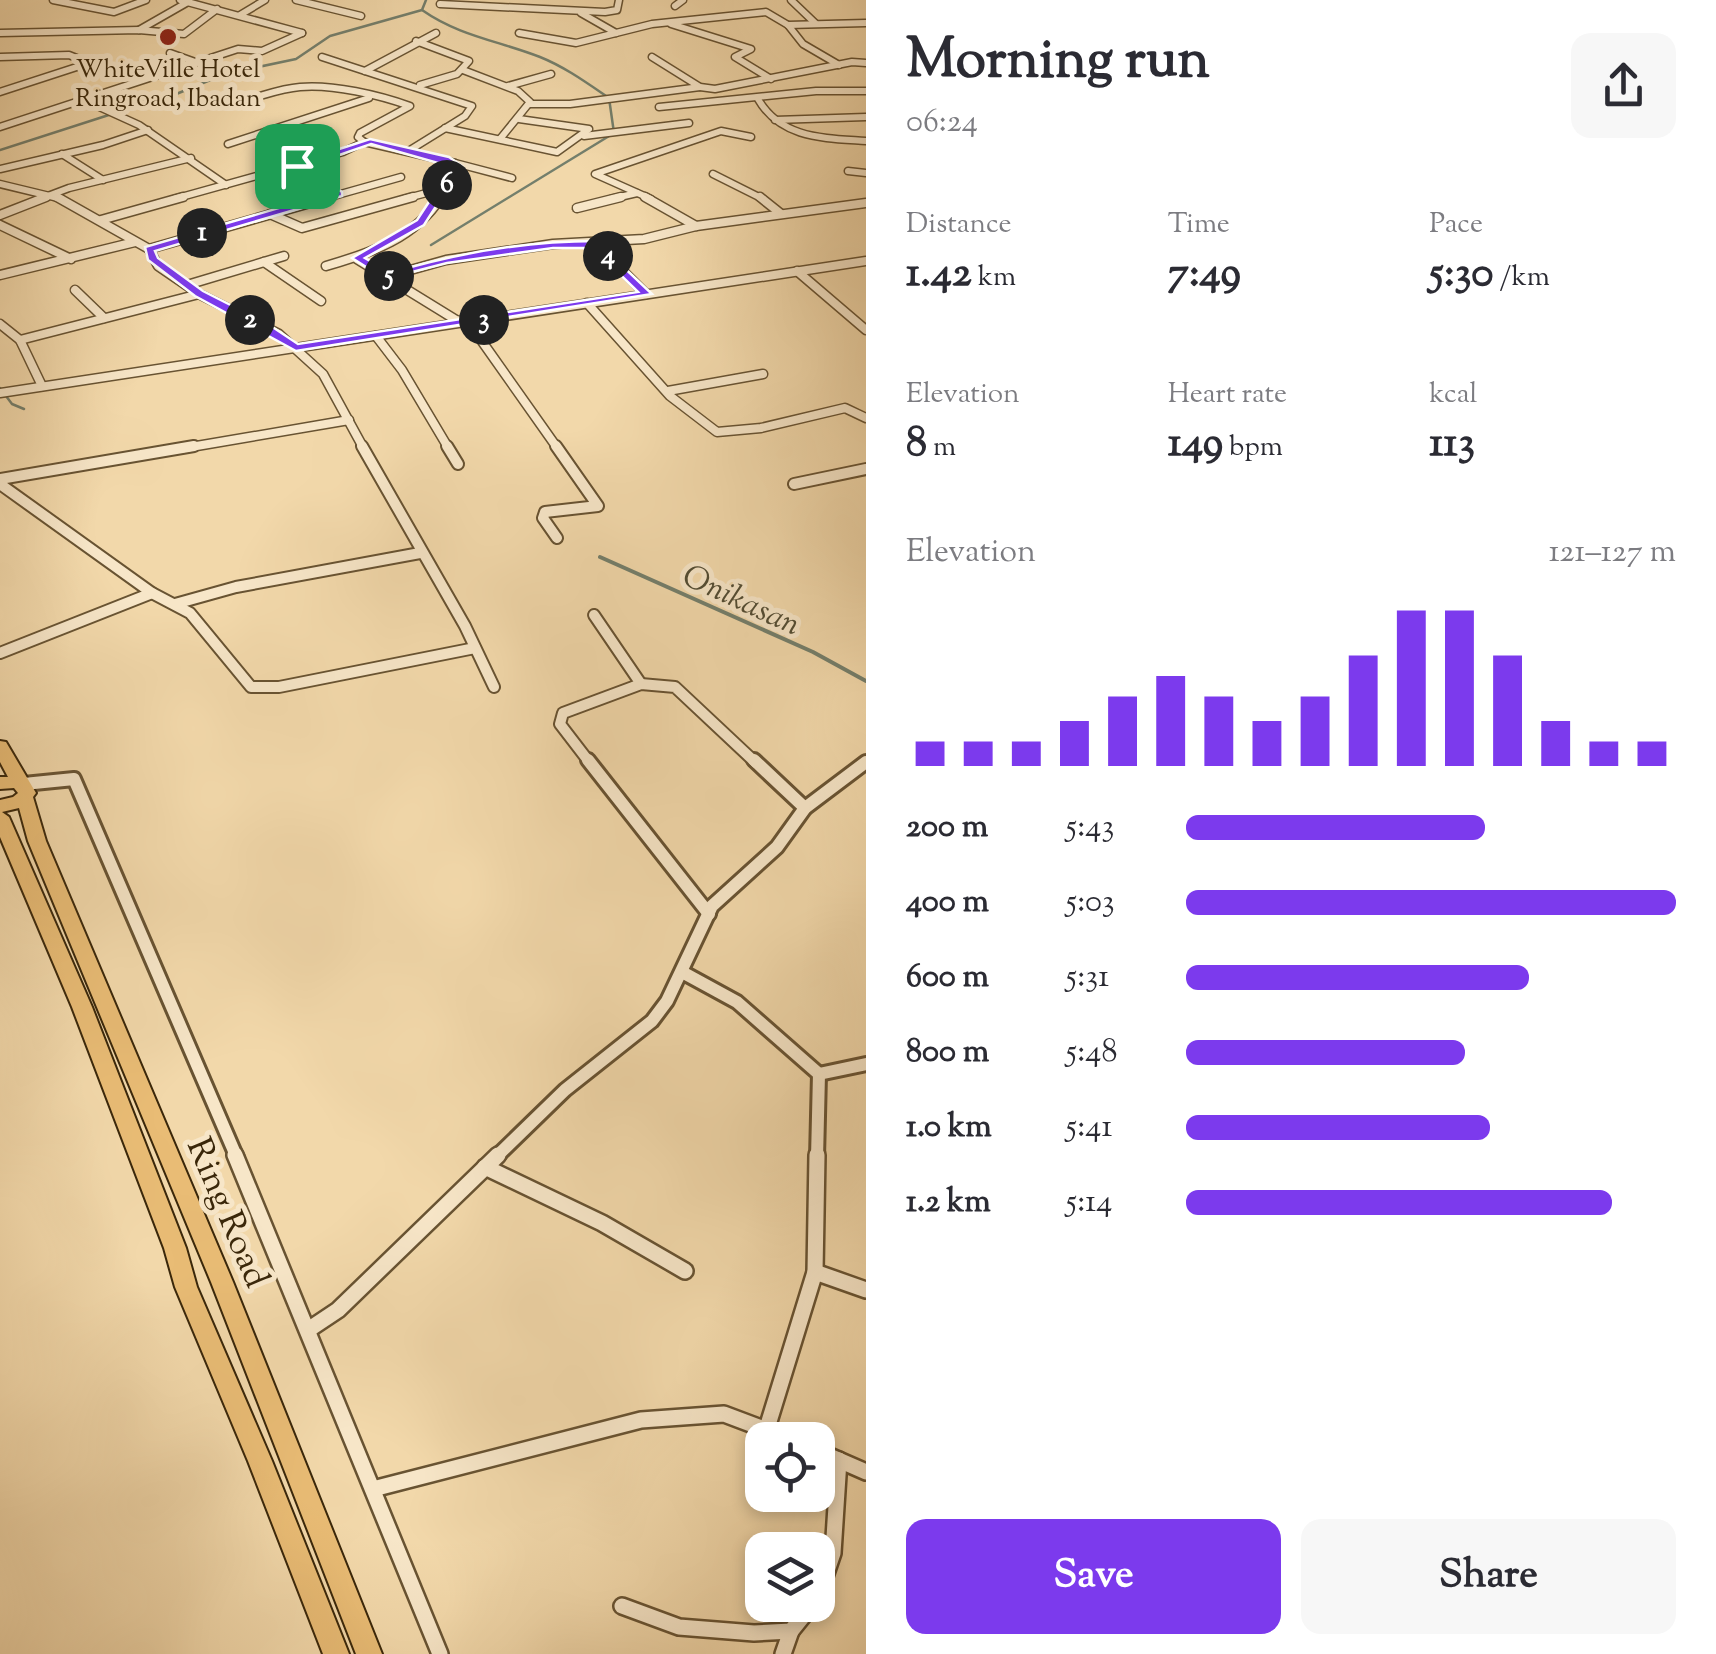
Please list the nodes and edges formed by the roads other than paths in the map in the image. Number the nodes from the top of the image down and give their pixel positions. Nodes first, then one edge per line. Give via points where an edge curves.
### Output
1 (146, 0) edge
2 (265, 0) edge
3 (296, 0) edge
4 (618, 0) edge
5 (683, 0) edge
6 (791, 0) edge
7 (57, 1) edge
8 (184, 1) edge
9 (440, 4) dead end
10 (674, 6) dead end
11 (217, 9) junction
12 (588, 13) junction
13 (240, 15) junction
14 (362, 16) dead end
15 (667, 22) junction
16 (815, 23) junction
17 (788, 25) junction
18 (866, 26) edge
19 (139, 30) junction
20 (0, 33) edge
21 (436, 33) dead end
22 (518, 33) dead end
23 (616, 33) junction
24 (416, 41) junction
25 (170, 53) dead end
26 (0, 57) edge
27 (322, 57) dead end
28 (652, 57) dead end
29 (198, 62) junction
30 (866, 63) edge
31 (838, 65) junction
32 (463, 70) junction
33 (366, 71) junction
34 (801, 72) junction
35 (550, 74) dead end
36 (771, 79) junction
37 (417, 86) junction
38 (508, 86) junction
39 (700, 87) junction
40 (816, 91) junction
41 (0, 92) edge
42 (866, 92) edge
43 (373, 96) junction
44 (198, 98) dead end
45 (758, 99) junction
46 (84, 100) junction
47 (530, 104) junction
48 (660, 107) dead end
49 (866, 117) edge
50 (519, 118) junction
51 (775, 120) junction
52 (689, 122) dead end
53 (0, 127) edge
54 (445, 128) junction
55 (148, 130) junction
56 (582, 136) junction
57 (752, 137) dead end
58 (500, 138) junction
59 (364, 142) junction
60 (866, 142) edge
61 (228, 144) dead end
62 (410, 150) junction
63 (62, 154) junction
64 (191, 158) junction
65 (454, 163) junction
66 (297, 166) junction
67 (0, 169) edge
68 (848, 170) dead end
69 (866, 173) edge
70 (713, 174) dead end
71 (401, 177) dead end
72 (512, 178) dead end
73 (103, 180) junction
74 (0, 184) edge
75 (226, 185) junction
76 (445, 188) junction
77 (51, 194) junction
78 (338, 194) junction
79 (637, 194) junction
80 (866, 203) edge
81 (577, 208) dead end
82 (780, 213) junction
83 (270, 214) junction
84 (0, 215) edge
85 (101, 220) junction
86 (0, 225) edge
87 (696, 226) junction
88 (12, 232) junction
89 (0, 236) edge
90 (136, 242) junction
91 (596, 244) junction
92 (149, 249) junction
93 (284, 256) dead end
94 (357, 258) junction
95 (70, 259) junction
96 (866, 261) edge
97 (264, 262) junction
98 (326, 266) dead end
99 (797, 271) junction
100 (0, 276) edge
101 (389, 276) junction
102 (187, 285) junction
103 (76, 290) dead end
104 (199, 294) junction
105 (646, 294) junction
106 (321, 301) dead end
107 (587, 304) junction
108 (104, 318) junction
109 (469, 322) junction
110 (0, 324) edge
111 (866, 330) edge
112 (376, 336) junction
113 (20, 340) junction
114 (296, 347) junction
115 (763, 374) dead end
116 (42, 386) junction
117 (668, 391) junction
118 (5, 392) edge
119 (866, 418) edge
120 (349, 420) junction
121 (458, 464) dead end
122 (866, 469) edge
123 (0, 482) edge
124 (794, 484) dead end
125 (557, 538) dead end
126 (420, 552) junction
127 (152, 594) junction
128 (174, 604) junction
129 (594, 615) dead end
130 (475, 648) junction
131 (0, 653) edge
132 (641, 684) junction
133 (494, 687) dead end
134 (0, 746) edge
135 (866, 762) edge
136 (0, 782) edge
137 (24, 789) junction
138 (0, 806) edge
139 (804, 808) junction
140 (2, 824) edge
141 (709, 914) junction
142 (682, 972) junction
143 (866, 1064) edge
144 (819, 1074) junction
145 (485, 1167) junction
146 (685, 1271) dead end
147 (815, 1272) junction
148 (866, 1290) edge
149 (308, 1330) junction
150 (749, 1422) edge
151 (769, 1422) edge
152 (835, 1458) edge
153 (839, 1460) junction
154 (866, 1472) edge
155 (373, 1489) junction
156 (834, 1532) edge
157 (622, 1606) dead end
158 (798, 1622) edge
159 (791, 1630) junction
160 (336, 1654) edge
161 (369, 1654) edge
162 (440, 1654) edge
163 (783, 1654) edge

1 - 7 street via 114,12
2 - 13 street
3 - 14 street
4 - 12 street via 616,10
5 - 10 street
6 - 16 street
8 - 11 street
8 - 19 street
9 - 12 street
11 - 13 street
11 - 19 street via 184,34
12 - 23 street
13 - 29 street via 302,33 266,50 241,48
15 - 17 street via 762,11
15 - 23 street
15 - 36 street via 751,49 735,57
16 - 17 street
16 - 18 street
17 - 31 street via 803,44
19 - 20 street
21 - 24 street
22 - 23 street via 576,44
24 - 32 street via 465,56 470,60
24 - 33 street
25 - 29 street
26 - 41 street via 69,55 89,62
27 - 33 street
28 - 39 street
29 - 46 street
30 - 31 street
31 - 34 street
32 - 37 street
32 - 38 street
33 - 37 street
34 - 36 street
34 - 40 street
35 - 38 street
36 - 39 street
37 - 54 street via 472,106
38 - 47 street
39 - 47 street
40 - 42 street
40 - 45 street
43 - 44 street via 308,86 222,107
43 - 59 street via 410,106 360,133
43 - 61 street
45 - 48 street
45 - 51 street
46 - 53 street
46 - 55 street
47 - 50 street
49 - 51 street
50 - 56 street via 588,128
50 - 58 street
51 - 60 street via 794,133
52 - 56 street
54 - 58 street
54 - 62 street
55 - 63 street
55 - 64 street
56 - 58 street via 557,152
57 - 79 street via 721,131 595,174
59 - 62 street
59 - 66 street
62 - 65 street
63 - 67 street
63 - 73 street
64 - 73 street
64 - 75 street
65 - 72 street
65 - 76 street
66 - 75 street
66 - 78 street
68 - 69 street
70 - 82 street via 753,191
71 - 78 street
73 - 77 street
74 - 77 street
75 - 85 street
76 - 83 street via 305,228
76 - 94 street via 420,222
77 - 84 street
77 - 85 street
78 - 83 street
79 - 81 street
79 - 87 street
80 - 82 street
82 - 87 street
83 - 92 street
85 - 90 street
86 - 88 street
87 - 91 street
88 - 89 street
88 - 95 street
90 - 92 street
90 - 95 street
91 - 101 street via 446,260
91 - 105 street
92 - 102 street via 158,266
93 - 97 street
94 - 98 street
94 - 101 street
95 - 100 street
96 - 99 street
97 - 102 street
97 - 106 street
99 - 105 street
99 - 111 street
101 - 109 street
102 - 104 street
103 - 108 street
104 - 108 street
104 - 114 street
105 - 107 street
107 - 109 street
107 - 117 street
108 - 113 street
109 - 112 street
109 - 125 street via 598,506 544,512
110 - 113 street
112 - 114 street
112 - 121 street
113 - 116 street
114 - 116 street
114 - 120 street via 326,379
115 - 117 street
116 - 118 street
117 - 119 street via 718,432 845,408
120 - 123 street
120 - 126 street
122 - 124 street
123 - 127 street
126 - 128 street
126 - 130 street
127 - 128 street
127 - 131 street
128 - 130 street via 199,620 251,687
129 - 132 street
130 - 133 street
132 - 139 street via 684,693
132 - 141 street via 563,714 560,724
134 - 137 main road, Ring Road
135 - 139 street
136 - 137 main road
137 - 138 main road via 18,802
137 - 149 street via 74,779
137 - 161 main road, Ring Road via 37,840
139 - 141 street via 777,846
140 - 160 main road, Ring Road via 82,1008 186,1288
141 - 142 street
142 - 144 street via 738,1002
142 - 145 street via 652,1022 565,1090
143 - 144 street
144 - 147 street
145 - 146 street
145 - 149 street via 338,1310
147 - 148 street
147 - 151 street
149 - 155 street
150 - 155 street via 724,1414 641,1420
152 - 153 street
153 - 154 street
153 - 156 street
155 - 162 street
157 - 159 street via 678,1628
158 - 159 street
159 - 163 street

